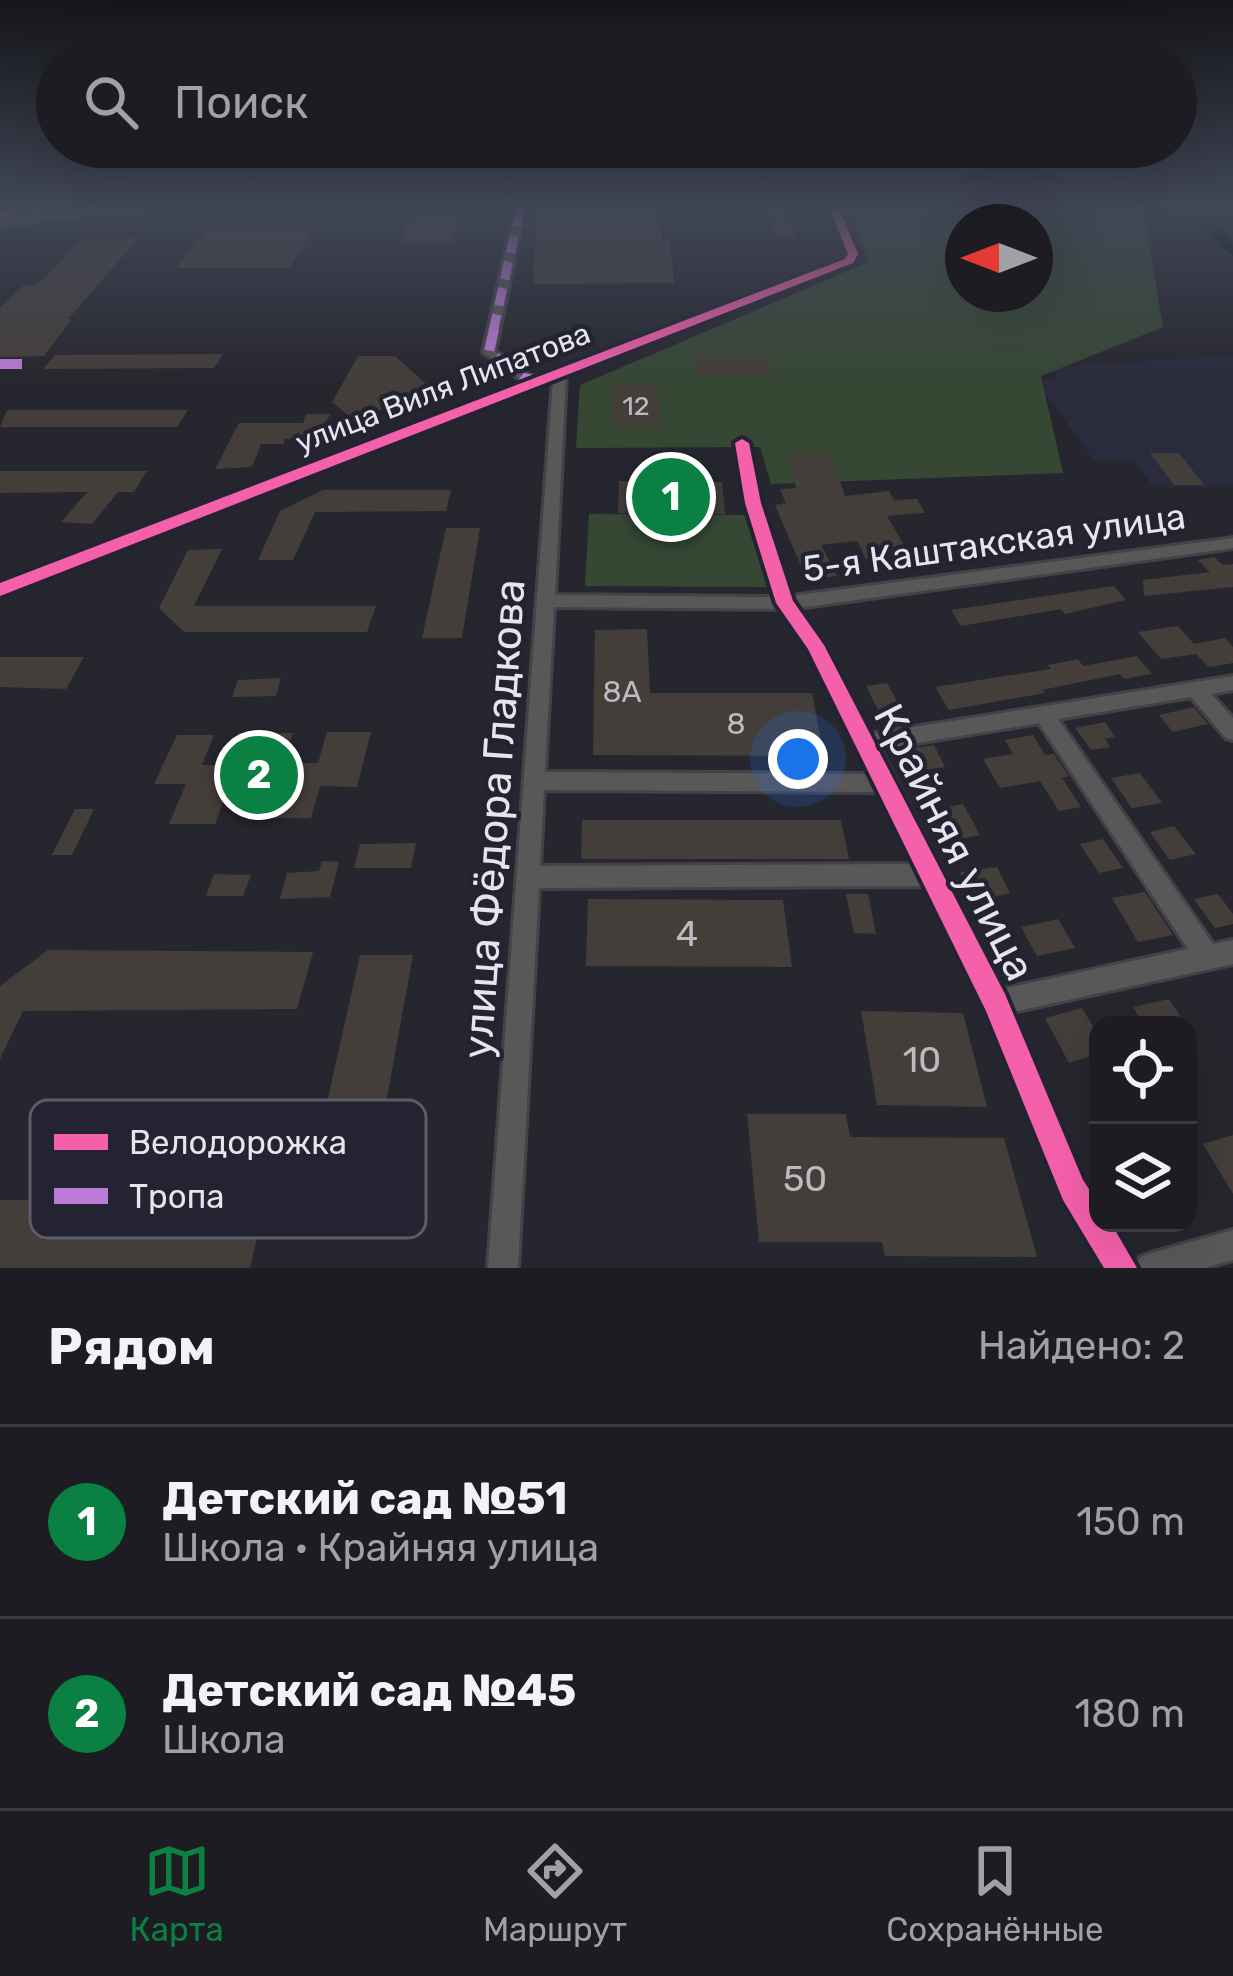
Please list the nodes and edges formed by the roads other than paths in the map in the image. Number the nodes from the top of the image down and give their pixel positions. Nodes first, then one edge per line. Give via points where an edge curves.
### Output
1 (508, 264) edge
2 (841, 264) edge
3 (551, 379) junction
4 (742, 442) dead end
5 (1233, 543) edge
6 (0, 590) edge
7 (547, 601) junction
8 (784, 603) junction
9 (1233, 683) edge
10 (1196, 690) junction
11 (1044, 714) junction
12 (1233, 732) edge
13 (865, 743) junction
14 (536, 781) junction
15 (887, 783) junction
16 (931, 875) junction
17 (530, 877) junction
18 (1220, 955) edge
19 (997, 1004) junction
20 (1233, 1245) edge
21 (503, 1268) edge
22 (1122, 1268) edge
23 (1151, 1268) edge

1 - 3 street via 489,352 523,378
2 - 3 street, улица Виля Липатова
3 - 6 street, улица Виля Липатова
3 - 7 street, улица Фёдора Гладкова
4 - 8 street, Крайняя улица
5 - 8 street, 5-я Каштакская улица
7 - 8 street, 5-я Каштакская улица
7 - 14 street, улица Фёдора Гладкова
8 - 13 street, Крайняя улица
9 - 10 street
10 - 11 street
10 - 12 street
11 - 13 street
11 - 18 street
13 - 15 street, Крайняя улица
14 - 15 street
14 - 17 street, улица Фёдора Гладкова
15 - 16 street, Крайняя улица
16 - 17 street
16 - 19 street, Крайняя улица
17 - 21 street, улица Фёдора Гладкова
18 - 19 street
19 - 22 street, Крайняя улица via 1073,1190
20 - 23 street

